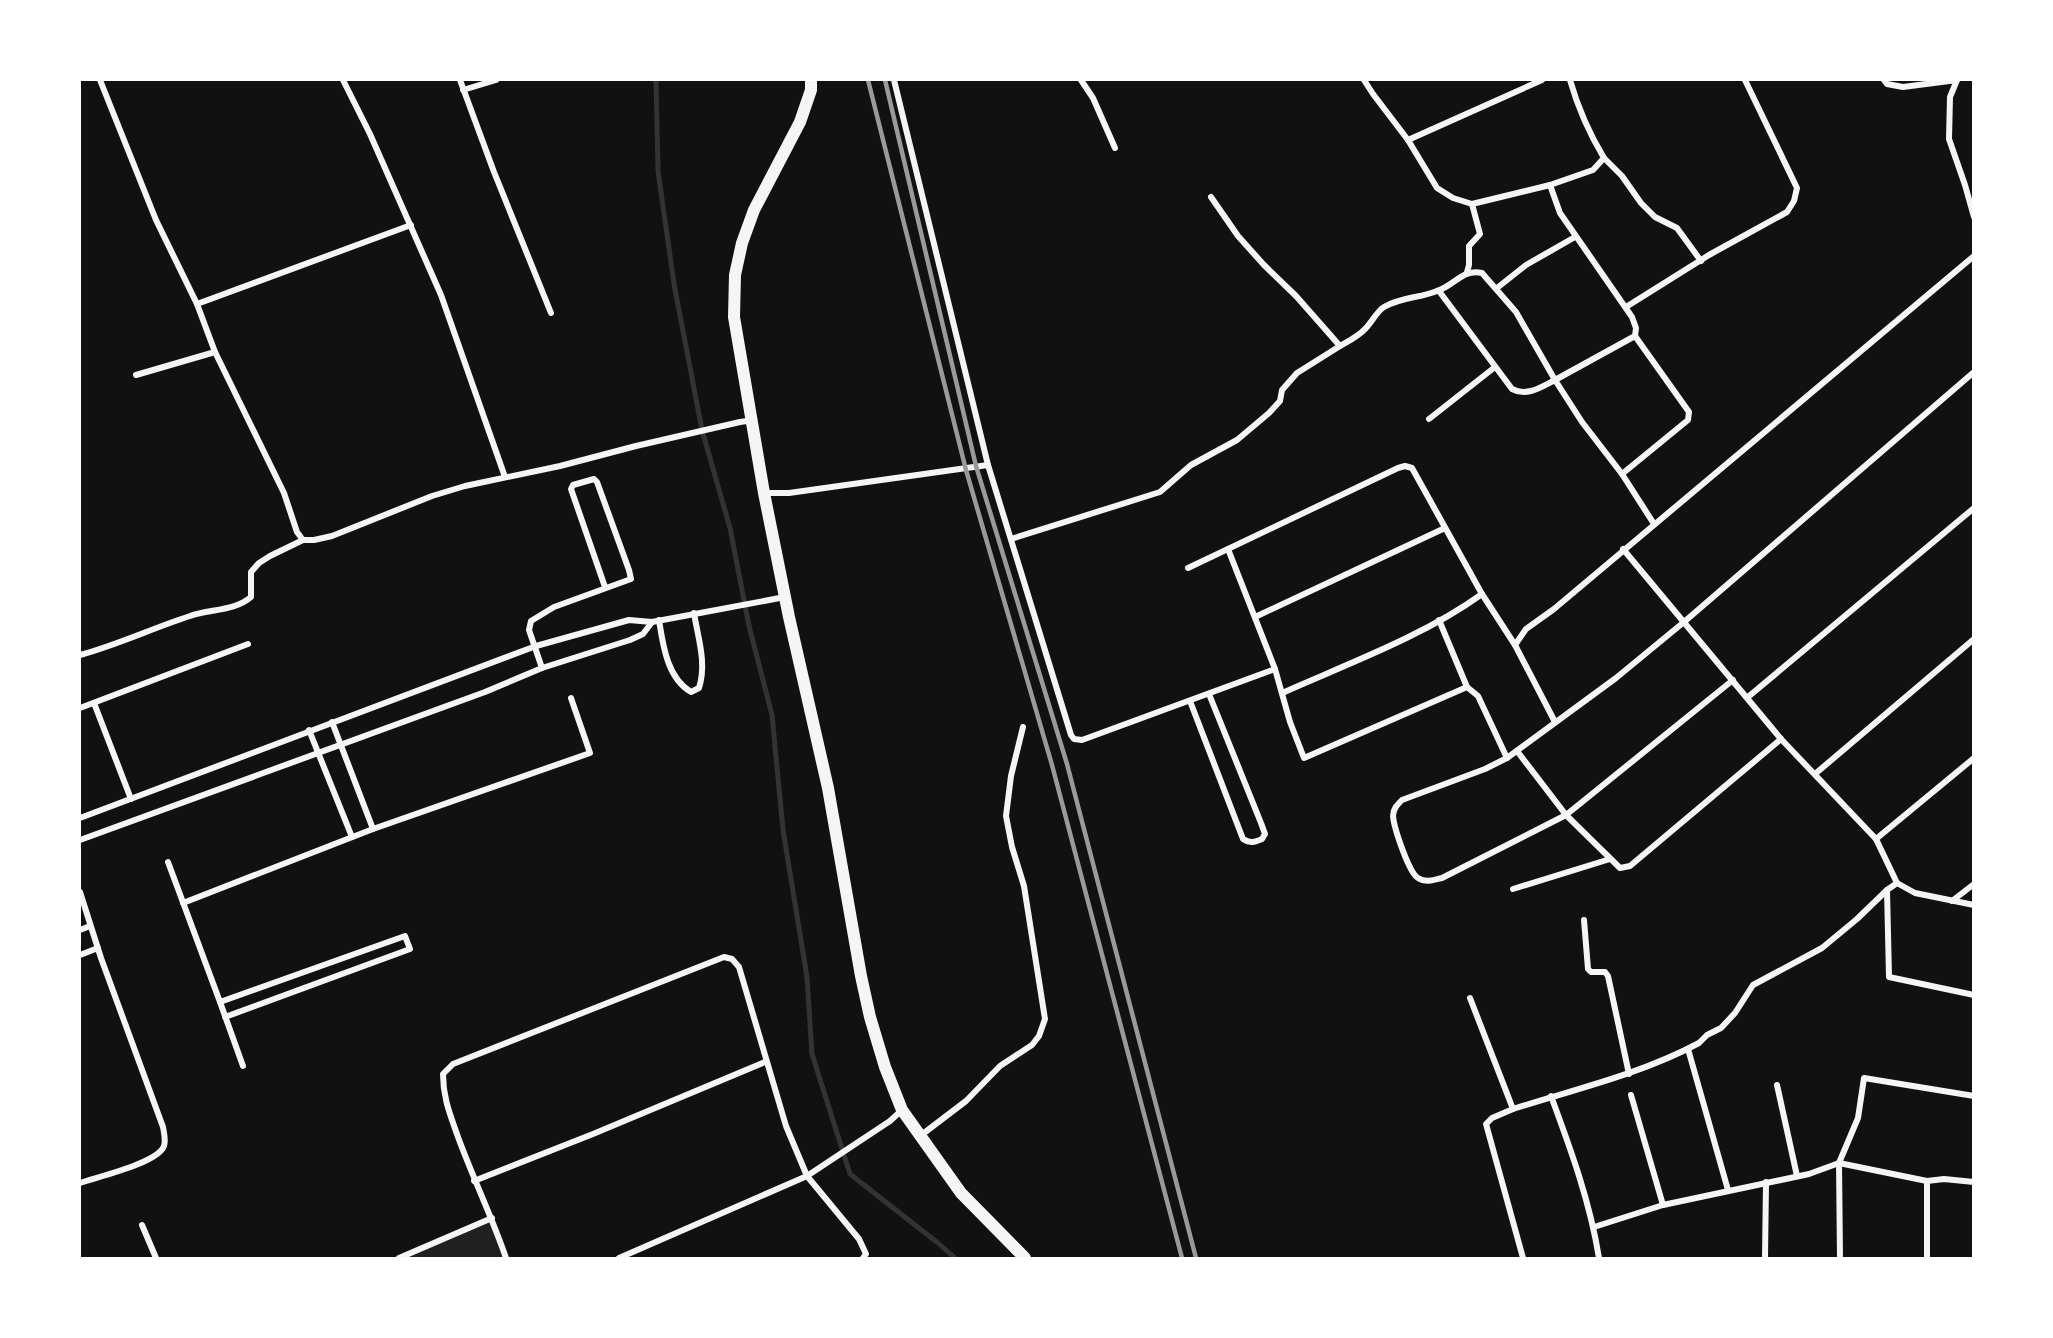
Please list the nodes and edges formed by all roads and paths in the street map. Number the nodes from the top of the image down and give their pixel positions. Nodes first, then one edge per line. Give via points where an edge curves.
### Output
1 (100, 80) edge
2 (343, 80) edge
3 (460, 80) edge
4 (496, 80) edge
5 (811, 80) edge
6 (894, 80) edge
7 (1081, 80) edge
8 (1364, 80) edge
9 (1542, 80) edge
10 (1570, 80) edge
11 (1745, 80) edge
12 (1884, 80) edge
13 (1957, 80) edge
14 (462, 90) junction
15 (1408, 140) junction
16 (1115, 148) dead end
17 (1604, 158) junction
18 (1550, 185) junction
19 (1211, 197) dead end
20 (1472, 204) junction
21 (1974, 217) edge
22 (411, 225) junction
23 (1575, 237) junction
24 (1974, 256) edge
25 (1701, 261) junction
26 (1467, 272) junction
27 (1497, 288) junction
28 (1439, 291) junction
29 (197, 304) junction
30 (1626, 307) junction
31 (551, 313) dead end
32 (1635, 336) junction
33 (1340, 346) junction
34 (215, 352) junction
35 (1494, 367) junction
36 (1974, 372) edge
37 (136, 375) dead end
38 (1555, 380) junction
39 (1429, 419) dead end
40 (752, 427) junction
41 (988, 465) junction
42 (1622, 474) junction
43 (505, 477) junction
44 (764, 493) junction
45 (1974, 508) edge
46 (1654, 524) junction
47 (1445, 528) junction
48 (1011, 539) junction
49 (303, 540) junction
50 (1228, 549) junction
51 (1623, 549) junction
52 (1188, 568) dead end
53 (605, 587) junction
54 (1482, 594) junction
55 (780, 597) junction
56 (694, 613) junction
57 (1255, 617) junction
58 (656, 621) junction
59 (1440, 621) junction
60 (1684, 622) junction
61 (1974, 639) edge
62 (248, 644) dead end
63 (1515, 645) junction
64 (536, 646) junction
65 (80, 655) edge
66 (542, 668) junction
67 (1275, 669) junction
68 (1733, 680) junction
69 (1467, 687) junction
70 (1282, 693) junction
71 (1209, 694) junction
72 (1748, 697) junction
73 (571, 698) dead end
74 (1190, 701) junction
75 (94, 703) junction
76 (80, 708) edge
77 (332, 722) junction
78 (1556, 722) junction
79 (1023, 727) dead end
80 (309, 730) junction
81 (1780, 739) junction
82 (341, 745) junction
83 (1517, 751) junction
84 (319, 752) junction
85 (1508, 758) junction
86 (1974, 758) edge
87 (1815, 774) junction
88 (131, 799) junction
89 (1566, 815) junction
90 (80, 818) edge
91 (373, 829) junction
92 (352, 837) junction
93 (1876, 839) junction
94 (80, 840) edge
95 (1610, 859) junction
96 (168, 862) dead end
97 (1897, 883) junction
98 (1974, 884) edge
99 (1513, 889) dead end
100 (1887, 890) junction
101 (80, 892) edge
102 (1952, 901) junction
103 (183, 903) junction
104 (1974, 905) edge
105 (1584, 920) dead end
106 (90, 926) junction
107 (80, 930) edge
108 (98, 948) junction
109 (80, 956) edge
110 (1974, 995) edge
111 (1470, 998) dead end
112 (220, 1002) junction
113 (225, 1017) junction
114 (1688, 1049) junction
115 (765, 1062) junction
116 (243, 1066) dead end
117 (1629, 1074) junction
118 (1777, 1085) dead end
119 (1631, 1095) dead end
120 (1551, 1096) junction
121 (1974, 1096) edge
122 (1514, 1109) junction
123 (902, 1110) junction
124 (920, 1137) junction
125 (1839, 1163) junction
126 (807, 1176) junction
127 (1797, 1176) junction
128 (474, 1181) junction
129 (1927, 1181) junction
130 (1766, 1182) junction
131 (1974, 1182) edge
132 (80, 1183) edge
133 (1728, 1190) junction
134 (1663, 1205) junction
135 (492, 1218) junction
136 (142, 1225) dead end
137 (1593, 1227) junction
138 (156, 1258) edge
139 (399, 1258) edge
140 (506, 1258) edge
141 (619, 1258) edge
142 (863, 1258) edge
143 (1025, 1258) edge
144 (1523, 1258) edge
145 (1599, 1258) edge
146 (1765, 1258) edge
147 (1840, 1258) edge
148 (1927, 1258) edge

1 - 29 street via 156,220
2 - 22 street
3 - 14 street
4 - 14 street
5 - 40 main road via 800,122 754,210 735,275 734,317
6 - 41 street
7 - 16 street
8 - 15 street
9 - 15 street
10 - 17 street via 1589,134
11 - 25 street via 1797,188 1794,201 1787,212
12 - 13 street via 1903,87
13 - 21 street via 1950,97 1949,139
14 - 31 street
15 - 20 street via 1437,188
17 - 18 street via 1593,170
17 - 25 street via 1655,217 1677,228
18 - 20 street
18 - 23 street via 1560,213
19 - 33 street via 1264,265
20 - 26 street via 1480,234 1469,246
22 - 29 street
22 - 43 street via 441,295
23 - 27 street via 1526,265
23 - 30 street
24 - 46 street
25 - 30 street
26 - 27 street via 1482,273
26 - 28 street
27 - 38 street via 1516,312
28 - 33 street via 1383,308 1366,329
28 - 35 street
29 - 34 street
30 - 32 street via 1636,328
32 - 38 street
32 - 42 street via 1689,416
33 - 48 street via 1296,373 1282,390 1280,401 1237,440 1191,465 1160,492
34 - 37 street
34 - 49 street
35 - 38 street via 1519,393 1531,392
35 - 39 street
36 - 60 street
38 - 42 street
40 - 43 street via 746,421 726,425
40 - 44 main road
41 - 44 street via 789,493
41 - 48 street
42 - 46 street
43 - 49 street via 432,496 333,536
44 - 55 main road
45 - 72 street
46 - 51 street
47 - 50 street via 1412,468 1405,466
47 - 54 street
47 - 57 street
48 - 74 street via 1074,739 1082,740
49 - 65 street via 259,563 251,572 251,597 243,604 192,615
50 - 52 street
50 - 57 street
51 - 60 street
51 - 63 street via 1526,629
53 - 53 street via 571,489 594,479 630,573 630,579
53 - 64 street via 554,607 531,621 529,630
54 - 59 street
54 - 63 street
55 - 56 street
55 - 123 main road via 828,788 870,1017
56 - 58 street
56 - 58 street via 702,677 699,688 691,692 675,676
57 - 67 street
58 - 64 street via 629,620
58 - 66 street via 630,640
59 - 69 street
59 - 70 street
60 - 68 street
60 - 78 street
61 - 87 street
62 - 75 street
63 - 78 street
64 - 66 street
64 - 77 street
66 - 82 street
67 - 70 street
67 - 71 street
68 - 72 street
68 - 89 street
69 - 70 street via 1304,758
69 - 85 street via 1478,696
71 - 74 street
71 - 74 street via 1262,823 1265,834 1254,842 1243,839
72 - 81 street
73 - 91 street via 590,753
75 - 76 street
75 - 88 street
77 - 80 street
77 - 82 street
78 - 83 street
79 - 124 street via 1006,816 1024,886 1045,1019 1032,1045 1000,1066 966,1101
80 - 84 street
80 - 88 street
81 - 87 street
81 - 95 street via 1630,866 1620,868
82 - 84 street
82 - 91 street
83 - 85 street
83 - 89 street
84 - 92 street
84 - 94 street
85 - 89 street via 1402,800 1395,807 1393,816 1410,868 1418,878 1442,878
86 - 93 street
87 - 93 street
88 - 90 street
89 - 95 street
91 - 92 street
92 - 103 street
93 - 97 street
95 - 99 street
96 - 103 street
97 - 100 street
97 - 102 street via 1915,893
98 - 102 street
100 - 110 street via 1889,977
100 - 114 street via 1822,948 1754,986 1722,1028
101 - 106 street
102 - 104 street
103 - 112 street
105 - 117 street via 1588,969 1608,976
106 - 107 street
106 - 108 street
108 - 109 street
108 - 132 street via 165,1138 164,1148 152,1158
111 - 122 street
112 - 113 street
112 - 113 street via 405,936 410,949
113 - 116 street
114 - 117 street
114 - 133 street
115 - 126 street
115 - 128 street
115 - 128 street via 739,967 732,958 724,957 453,1064 443,1074 443,1092
117 - 120 street
118 - 127 street
119 - 134 street
120 - 122 street
120 - 137 street via 1574,1156
121 - 125 street via 1864,1078 1858,1118
122 - 144 street via 1486,1124
123 - 124 main road
123 - 126 street
124 - 143 main road via 961,1193
125 - 127 street
125 - 129 street
125 - 147 street
126 - 141 street
126 - 142 street via 859,1239 866,1254
127 - 130 street
128 - 135 street
129 - 131 street
129 - 148 street
130 - 133 street
130 - 146 street
133 - 134 street
134 - 137 street
135 - 139 street
135 - 140 street
136 - 138 street
137 - 145 street

